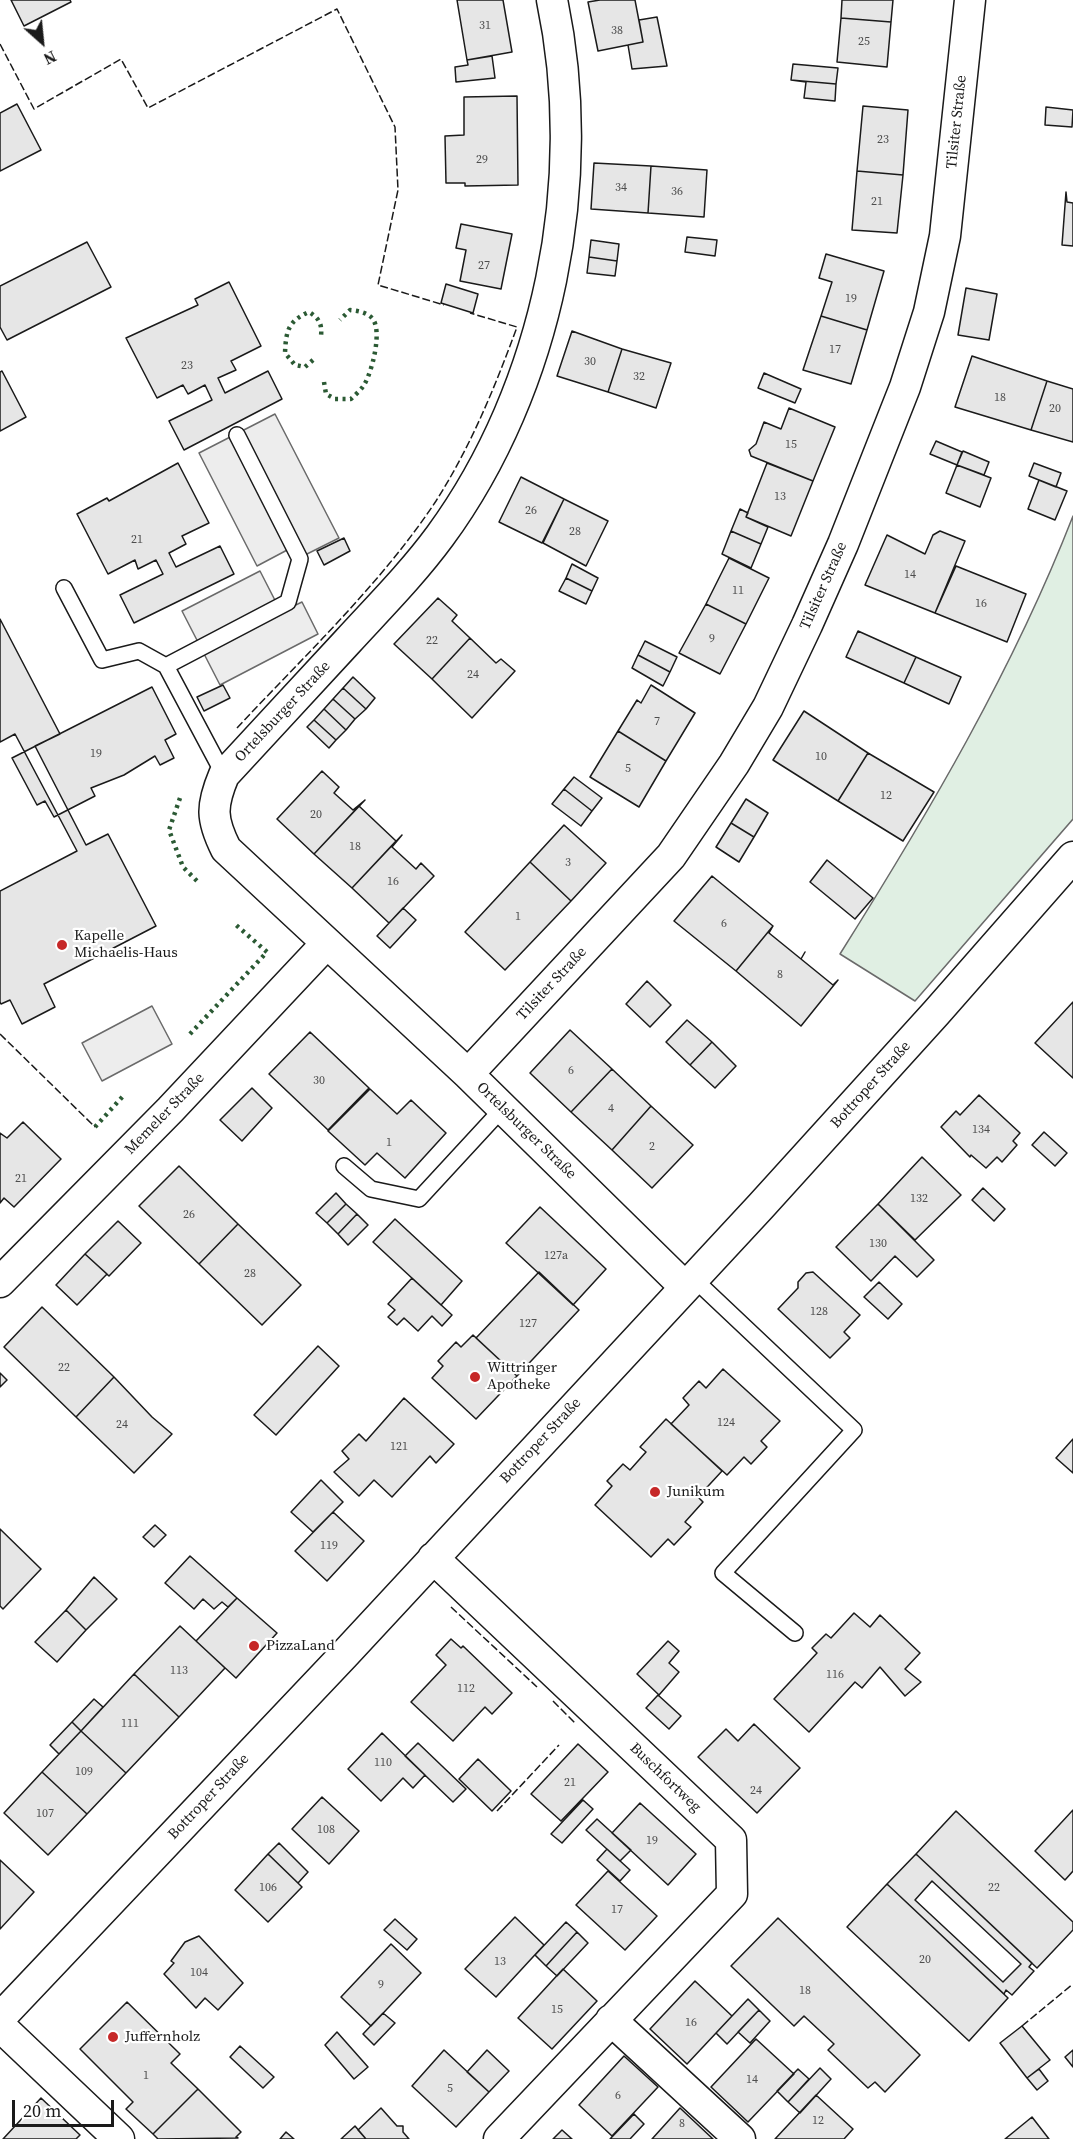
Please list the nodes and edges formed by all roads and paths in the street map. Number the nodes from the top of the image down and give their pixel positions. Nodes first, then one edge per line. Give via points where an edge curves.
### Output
1 (552, 0) edge
2 (970, 0) edge
3 (237, 435) dead end
4 (64, 588) dead end
5 (166, 666) junction
6 (224, 776) junction
7 (1073, 857) edge
8 (327, 943) junction
9 (468, 1074) junction
10 (503, 1108) junction
11 (344, 1166) dead end
12 (0, 1282) edge
13 (689, 1283) junction
14 (434, 1558) junction
15 (795, 1633) dead end
16 (0, 2018) edge
17 (611, 2020) junction
18 (0, 2026) edge
19 (119, 2139) edge
20 (499, 2139) edge
21 (740, 2139) edge

1 - 6 street, Ortelsburger Straße via 564,78 566,133 559,242 533,348 505,420 472,486 440,535 402,583
2 - 9 street, Tilsiter Straße via 945,236 929,312 901,398 802,635 768,707 671,856
3 - 5 lane via 300,560 288,602
4 - 5 lane via 102,660 139,651
5 - 6 lane
6 - 8 street, Ortelsburger Straße via 214,799 214,826 226,849
7 - 13 street, Bottroper Straße
8 - 9 street, Ortelsburger Straße
8 - 12 street, Memeler Straße
9 - 10 street, Ortelsburger Straße
10 - 11 lane via 419,1199 371,1189
10 - 13 street, Ortelsburger Straße
13 - 14 street, Bottroper Straße
13 - 15 lane via 854,1430 723,1573
14 - 16 street, Bottroper Straße
14 - 17 street, Buschfortweg via 730,1840 732,1894
17 - 20 street, Buschfortweg
17 - 21 street
18 - 19 street

